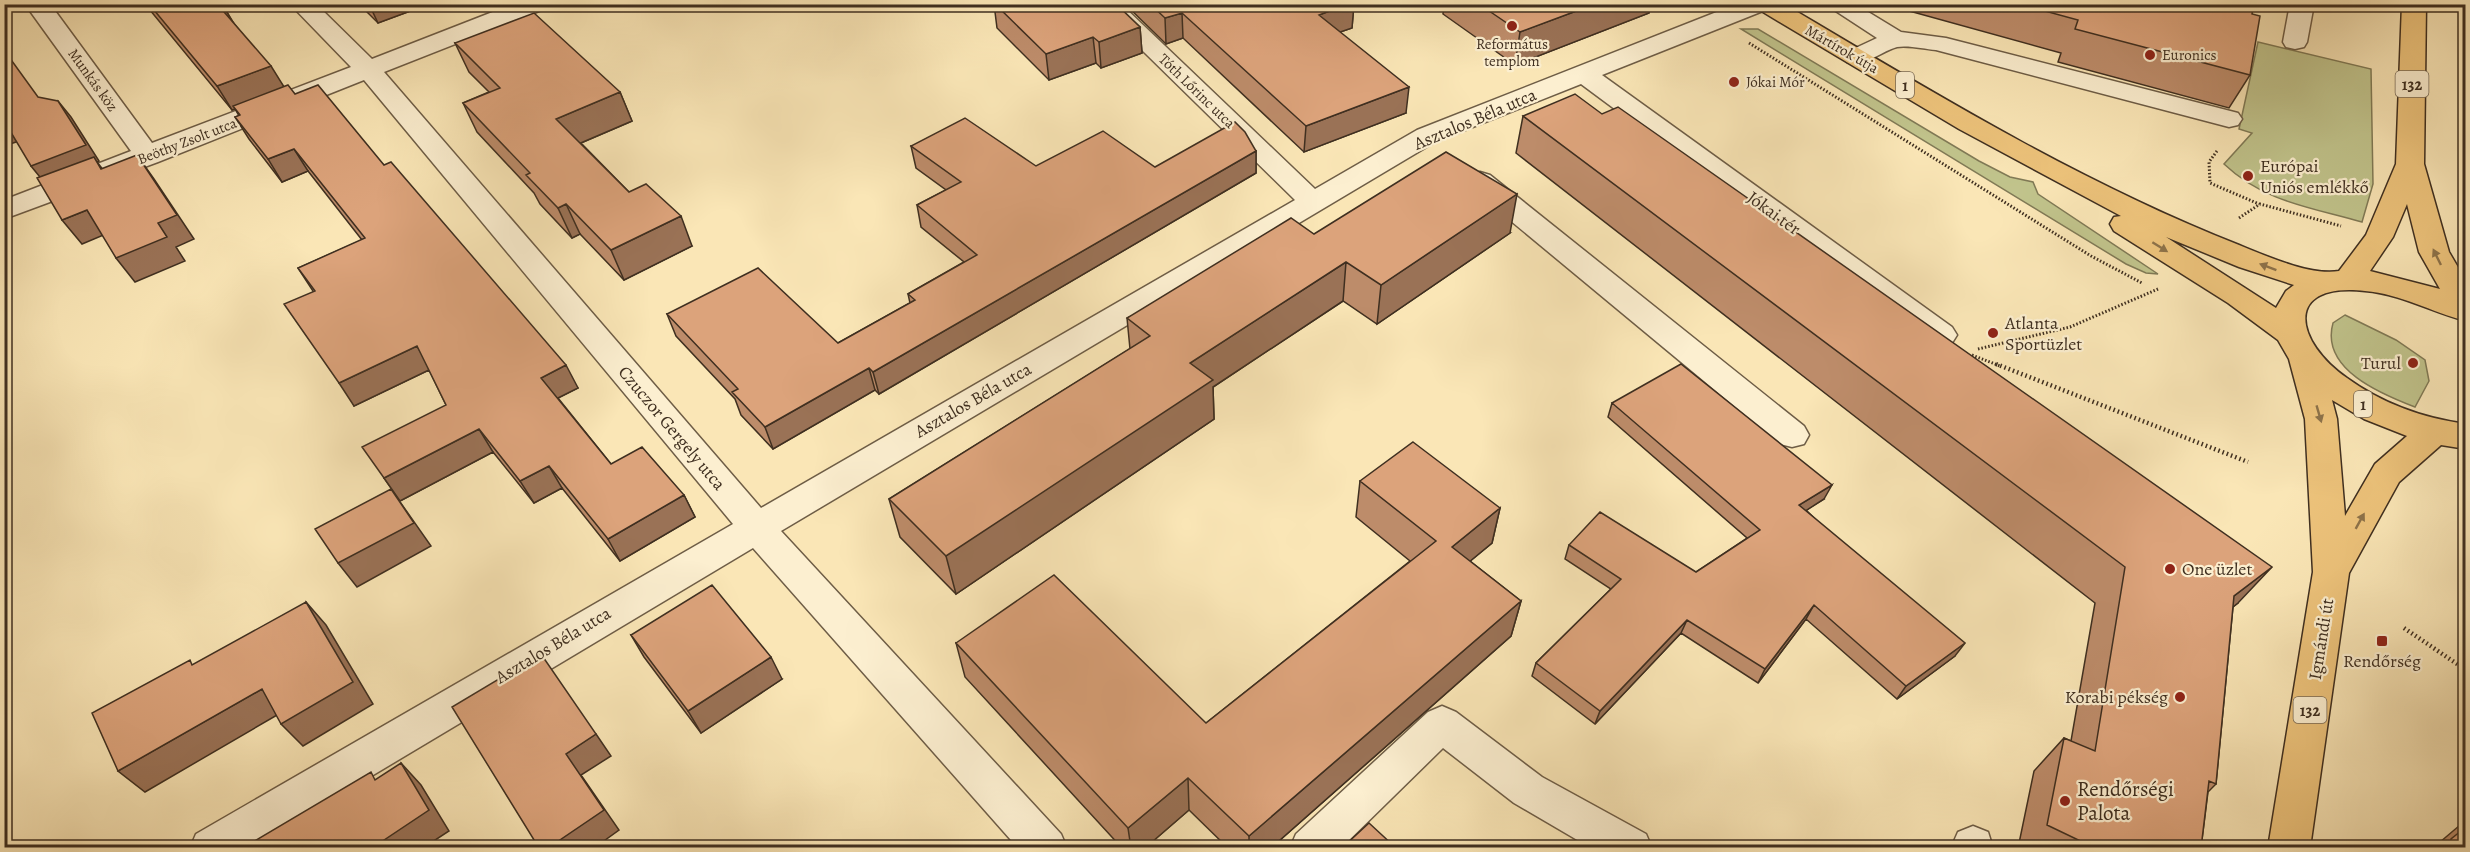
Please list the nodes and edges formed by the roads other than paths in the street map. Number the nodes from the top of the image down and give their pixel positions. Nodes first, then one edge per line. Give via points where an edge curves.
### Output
1 (37, 4) edge
2 (302, 4) edge
3 (536, 4) edge
4 (1107, 4) edge
5 (1760, 4) edge
6 (1766, 4) edge
7 (1837, 4) edge
8 (2302, 4) edge
9 (2414, 4) edge
10 (1894, 39) junction
11 (2295, 42) dead end
12 (1856, 57) junction
13 (370, 71) junction
14 (1584, 74) junction
15 (2229, 119) dead end
16 (1426, 136) junction
17 (148, 156) junction
18 (2410, 164) junction
19 (2043, 166) junction
20 (1312, 202) junction
21 (4, 210) edge
22 (2336, 282) junction
23 (2466, 309) edge
24 (2297, 345) junction
25 (1965, 352) edge
26 (2450, 434) edge
27 (1792, 435) dead end
28 (755, 526) junction
29 (2331, 572) junction
30 (211, 848) edge
31 (1046, 848) edge
32 (1311, 848) edge
33 (1631, 848) edge
34 (2289, 848) edge

1 - 17 street, Munkás köz
2 - 13 street, Czuczor Gergely utca
3 - 13 street, Beöthy Zsolt utca
4 - 20 street, Tóth Lőrinc utca
5 - 14 street, Asztalos Béla utca
6 - 12 main road, Mártírok útja / 1
7 - 10 street
8 - 11 street
9 - 18 main road, 132
10 - 12 street
10 - 15 street via 1937,44
12 - 19 main road, Mártírok útja / 1
13 - 17 street, Beöthy Zsolt utca
13 - 28 street, Czuczor Gergely utca
14 - 16 street, Asztalos Béla utca
14 - 25 street, Jókai tér
16 - 20 street, Asztalos Béla utca
16 - 27 street
17 - 21 street, Beöthy Zsolt utca
18 - 22 main road, 132 via 2379,237
23 -> 18 main road, 132 via 2434,252
22 -> 19 main road, Mártírok útja / 1 via 2278,271 2216,247
19 -> 24 main road, Mártírok útja / 1 via 2081,197 2238,296
20 - 28 street, Asztalos Béla utca
22 - 23 main road, 1 via 2376,282 2407,288
22 - 24 main road via 2298,297 2291,307
24 - 26 main road, 1 via 2331,383 2368,407
24 -> 29 main road, Igmándi út / 132 via 2321,419
29 -> 26 main road, Igmándi út / 132 via 2387,473
28 - 30 street, Asztalos Béla utca
28 - 31 street, Czuczor Gergely utca
29 - 34 main road, Igmándi út / 132
32 - 33 street via 1442,724 1528,790

